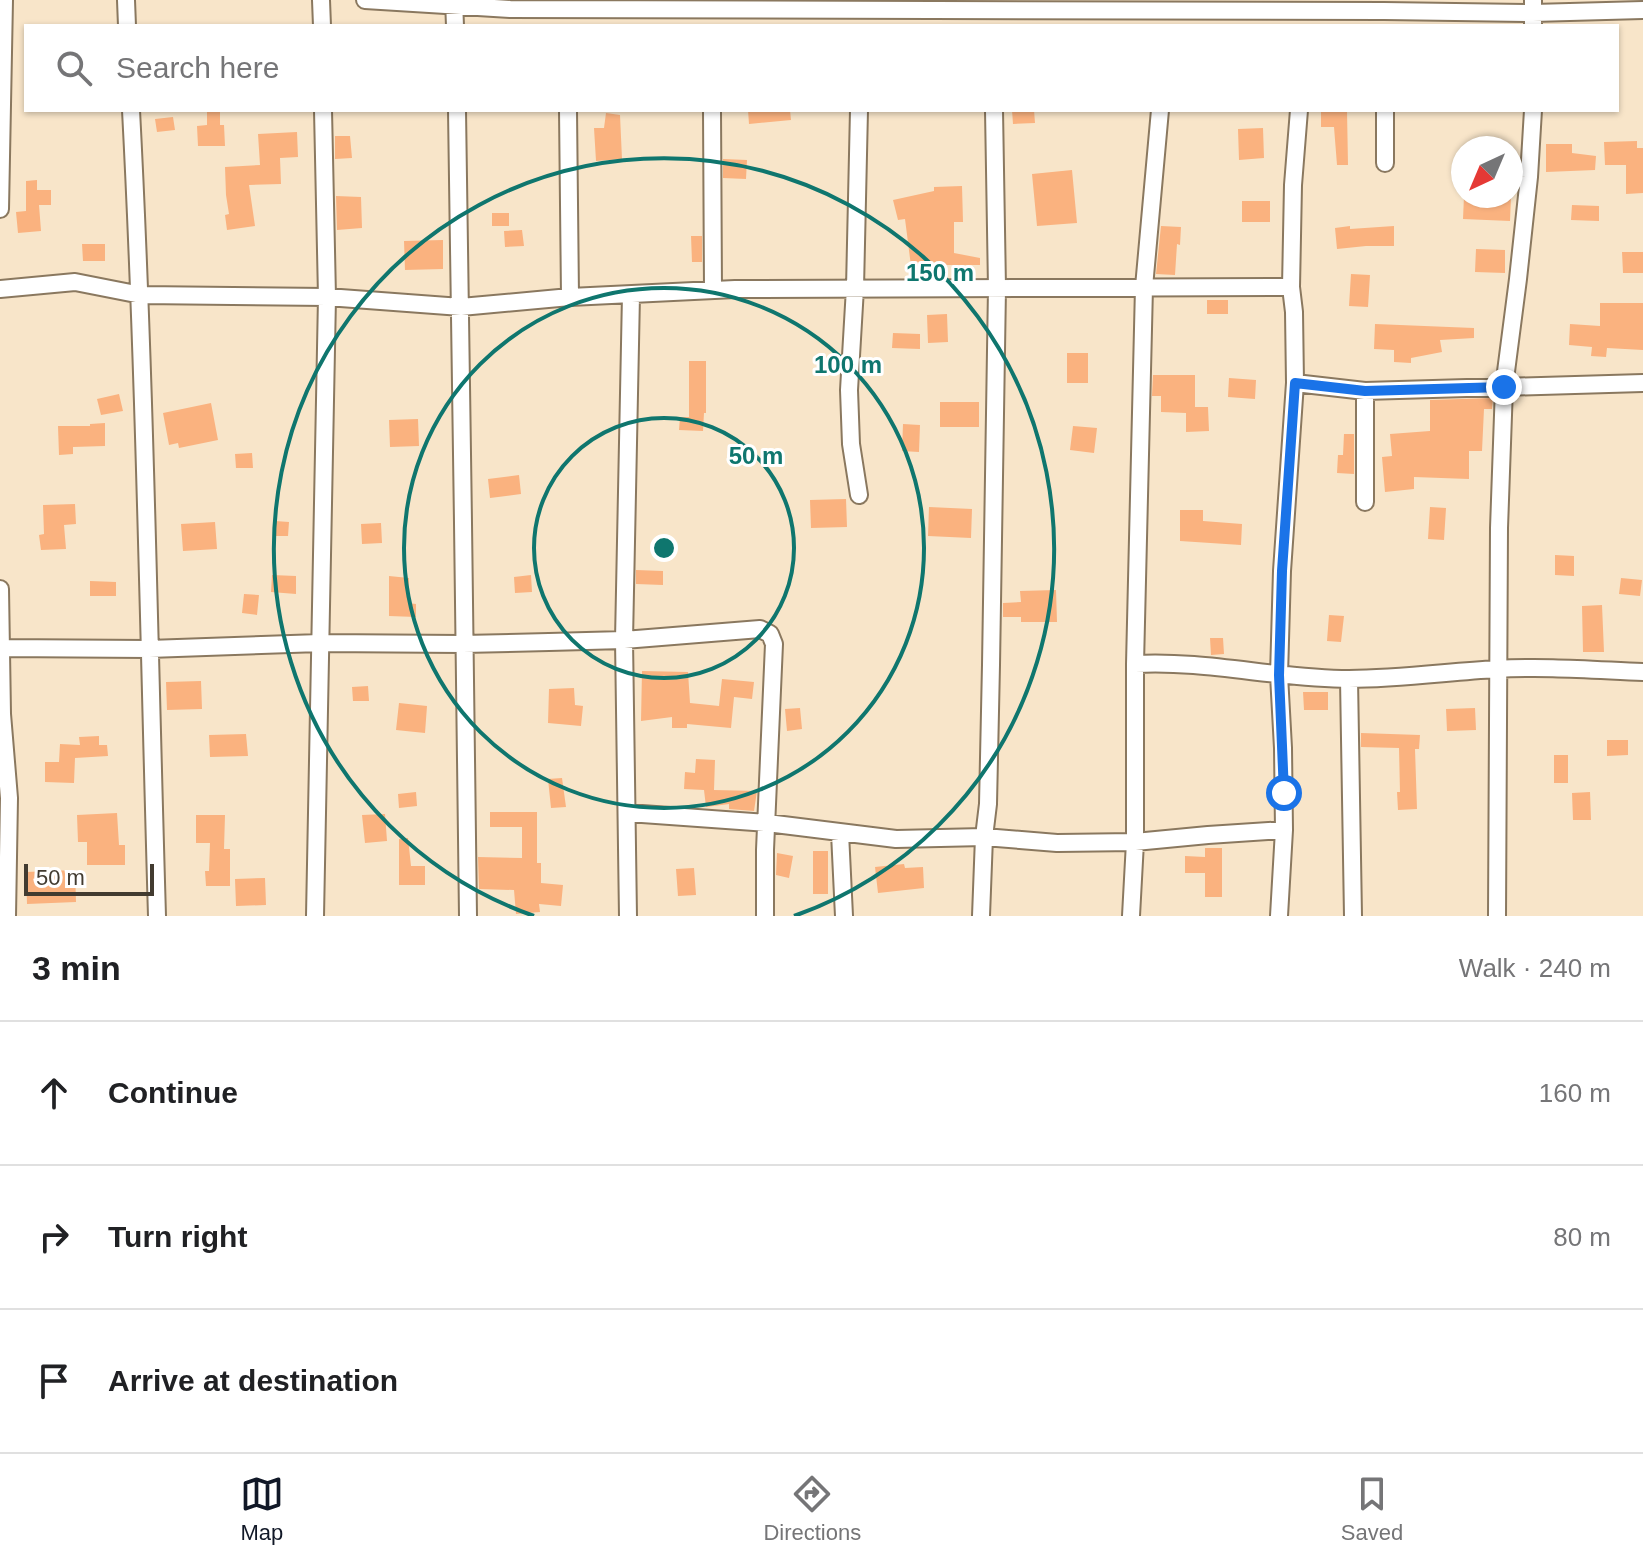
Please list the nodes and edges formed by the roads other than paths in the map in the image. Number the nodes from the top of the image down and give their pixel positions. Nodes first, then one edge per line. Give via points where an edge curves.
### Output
1 (4, 0) edge
2 (126, 0) edge
3 (321, 0) edge
4 (365, 0) edge
5 (454, 3) edge
6 (691, 5) edge
7 (940, 5) edge
8 (1054, 5) edge
9 (818, 6) edge
10 (1643, 10) edge
11 (567, 12) edge
12 (1170, 12) edge
13 (1307, 12) edge
14 (1384, 12) edge
15 (1533, 13) edge
16 (711, 18) edge
17 (862, 18) edge
18 (992, 18) edge
19 (127, 24) edge
20 (322, 24) edge
21 (455, 24) edge
22 (131, 112) edge
23 (323, 112) edge
24 (457, 112) edge
25 (568, 112) edge
26 (712, 112) edge
27 (859, 112) edge
28 (994, 112) edge
29 (1160, 112) edge
30 (1299, 112) edge
31 (1385, 112) edge
32 (1533, 112) edge
33 (1385, 163) dead end
34 (0, 209) edge
35 (1144, 287) junction
36 (1291, 287) junction
37 (855, 288) junction
38 (997, 288) junction
39 (0, 289) edge
40 (713, 290) junction
41 (141, 295) junction
42 (631, 295) junction
43 (327, 297) junction
44 (570, 297) junction
45 (461, 307) junction
46 (1295, 383) junction
47 (1643, 383) edge
48 (1504, 387) junction
49 (1365, 391) junction
50 (859, 495) dead end
51 (1365, 502) dead end
52 (0, 589) edge
53 (624, 640) junction
54 (320, 643) junction
55 (463, 644) junction
56 (0, 648) edge
57 (149, 649) junction
58 (1135, 664) junction
59 (1499, 669) junction
60 (1643, 672) edge
61 (1279, 675) junction
62 (1349, 679) junction
63 (628, 813) junction
64 (767, 823) junction
65 (1284, 830) junction
66 (840, 833) junction
67 (984, 837) junction
68 (1135, 842) junction
69 (7, 916) edge
70 (157, 916) edge
71 (315, 916) edge
72 (468, 916) edge
73 (628, 916) edge
74 (755, 916) edge
75 (765, 916) edge
76 (844, 916) edge
77 (981, 916) edge
78 (1131, 916) edge
79 (1279, 916) edge
80 (1353, 916) edge
81 (1497, 916) edge

1 - 34 street
2 - 19 street
3 - 20 street
4 - 5 street
5 - 11 street
5 - 21 street
6 - 11 street
6 - 16 street
7 - 17 street
7 - 18 street
8 - 12 street
8 - 18 street
9 - 16 street
9 - 17 street
10 - 15 street
12 - 13 street
13 - 14 street
14 - 15 street
22 - 41 street
23 - 43 street
24 - 45 street
25 - 44 street
26 - 40 street
27 - 37 street
28 - 38 street
29 - 35 street
30 - 36 street
31 - 33 street
32 - 48 street
35 - 36 street
35 - 38 street
35 - 58 street
36 - 46 street
37 - 38 street
37 - 40 street
37 - 50 street via 849,390
38 - 67 street
39 - 41 street via 75,282
40 - 42 street
41 - 43 street
41 - 57 street
42 - 44 street
42 - 53 street
43 - 45 street
43 - 54 street
44 - 45 street
45 - 55 street
46 - 49 street
46 - 61 street
47 - 48 street
48 - 49 street
48 - 59 street
49 - 51 street
52 - 56 street
53 - 55 street
53 - 63 street
53 - 64 street via 760,629 770,634 774,644
54 - 55 street
54 - 57 street
54 - 71 street
55 - 72 street
56 - 57 street
56 - 69 street via 9,798
57 - 70 street
58 - 61 street via 1183,663
58 - 68 street
59 - 60 street
59 - 62 street
59 - 81 street
61 - 62 street
61 - 65 street
62 - 80 street
63 - 64 street
63 - 73 street
64 - 66 street
64 - 75 street
65 - 68 street
65 - 79 street
66 - 67 street via 896,839
66 - 76 street
67 - 68 street
67 - 77 street
68 - 78 street
74 - 75 street

